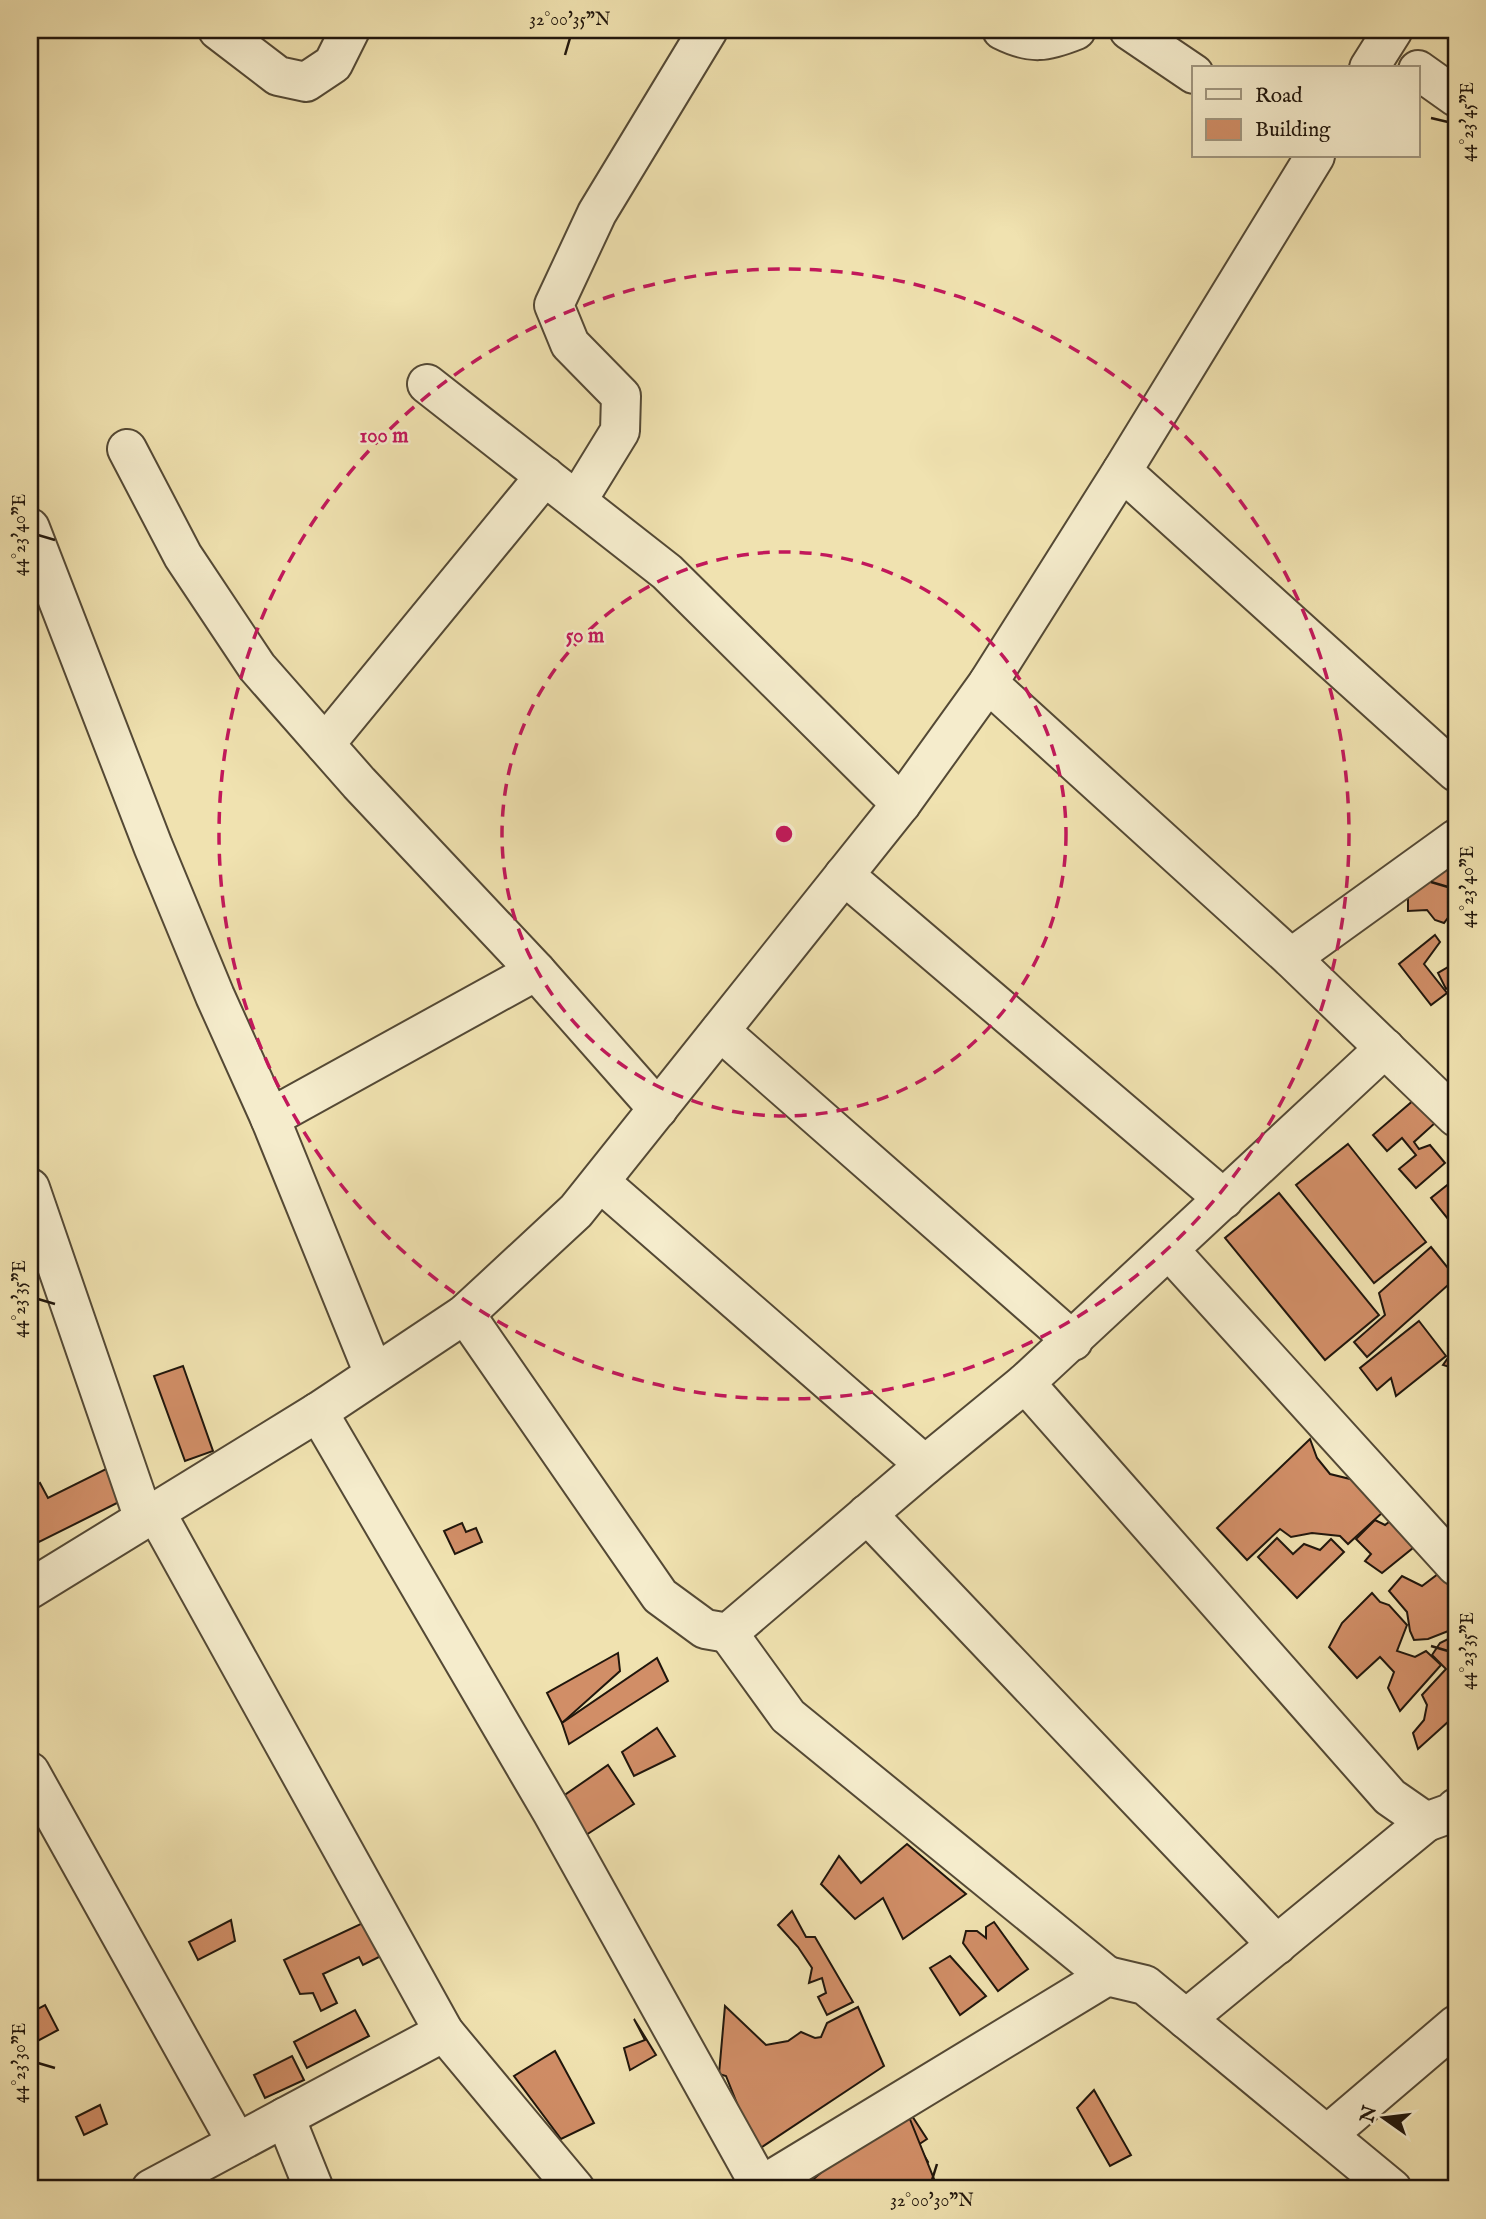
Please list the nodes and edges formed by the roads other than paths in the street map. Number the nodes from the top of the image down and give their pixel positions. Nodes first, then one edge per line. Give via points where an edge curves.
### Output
1 (218, 30) edge
2 (350, 30) edge
3 (708, 30) edge
4 (1002, 30) edge
5 (1074, 30) edge
6 (1129, 30) edge
7 (1381, 48) edge
8 (1411, 66) edge
9 (1420, 72) edge
10 (1192, 73) edge
11 (1456, 97) edge
12 (1313, 158) edge
13 (428, 384) dead end
14 (127, 449) dead end
15 (1122, 471) junction
16 (545, 476) junction
17 (577, 501) junction
18 (30, 528) edge
19 (988, 682) junction
20 (325, 744) junction
21 (1456, 772) edge
22 (901, 804) junction
23 (1456, 839) edge
24 (844, 875) junction
25 (1291, 958) junction
26 (536, 971) junction
27 (720, 1031) junction
28 (1385, 1048) junction
29 (658, 1109) junction
30 (1456, 1117) edge
31 (270, 1118) junction
32 (600, 1182) junction
33 (30, 1188) edge
34 (1224, 1199) junction
35 (1170, 1251) junction
36 (465, 1314) junction
37 (1073, 1341) junction
38 (374, 1374) junction
39 (1025, 1383) junction
40 (318, 1412) junction
41 (925, 1465) junction
42 (867, 1514) junction
43 (149, 1515) junction
44 (1456, 1566) edge
45 (30, 1589) edge
46 (728, 1633) junction
47 (30, 1772) edge
48 (1441, 1815) edge
49 (1277, 1945) junction
50 (1107, 1976) junction
51 (1186, 2019) junction
52 (1456, 2025) edge
53 (444, 2032) junction
54 (285, 2117) junction
55 (1327, 2135) junction
56 (237, 2143) junction
57 (761, 2188) edge
58 (151, 2189) edge
59 (314, 2189) edge
60 (575, 2189) edge
61 (1392, 2189) edge

1 - 2 street via 278,76 306,82 333,64
3 - 17 street via 597,213 554,305 570,344 621,396 620,431
4 - 5 street via 1021,39 1044,41
6 - 10 street
7 - 8 street
9 - 11 street
12 - 15 street
13 - 16 street
14 - 20 street via 183,556 249,656
15 - 19 street
15 - 21 street
16 - 17 street
16 - 20 street
17 - 22 street via 667,572
18 - 31 street via 158,859
19 - 22 street
19 - 25 street
20 - 26 street
22 - 24 street
23 - 25 street
24 - 27 street
24 - 34 street
25 - 28 street
26 - 29 street
26 - 31 street
27 - 29 street
27 - 37 street
28 - 30 street
28 - 34 street
29 - 32 street
31 - 38 street
32 - 36 street via 576,1211
32 - 41 street
33 - 43 street
34 - 35 street
35 - 37 street
35 - 44 street
36 - 38 street
36 - 46 street via 660,1596 705,1629
37 - 39 street
38 - 40 street
39 - 41 street
39 - 48 street via 1390,1797
40 - 43 street
40 - 57 street via 552,1812
41 - 42 street
42 - 46 street
42 - 49 street
43 - 45 street
43 - 53 street
46 - 50 street via 788,1716
47 - 56 street
48 - 49 street
49 - 51 street
50 - 51 street via 1144,1985
50 - 57 street
51 - 55 street
52 - 55 street
53 - 54 street
53 - 60 street
54 - 56 street
54 - 59 street
55 - 61 street
56 - 58 street

